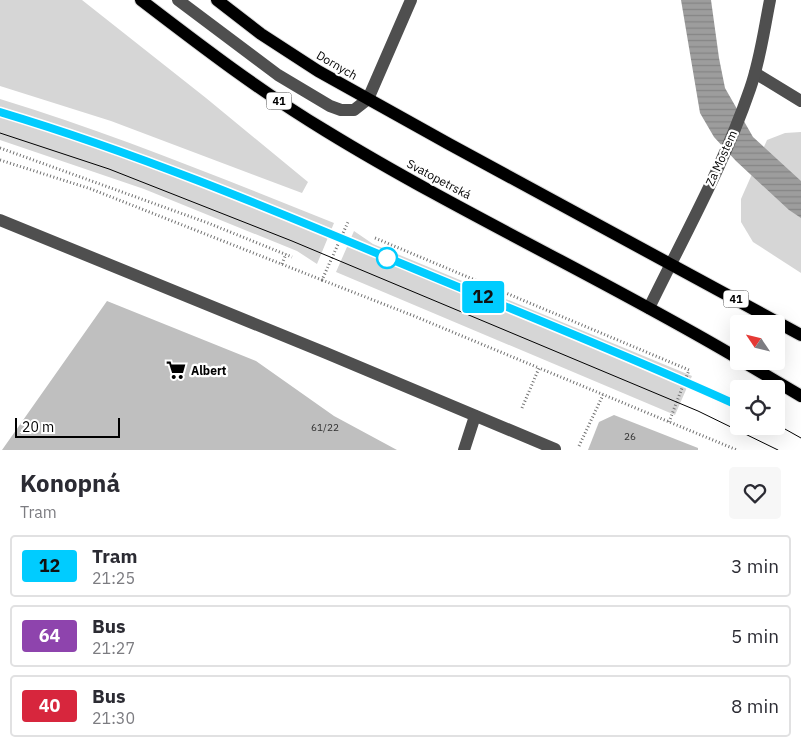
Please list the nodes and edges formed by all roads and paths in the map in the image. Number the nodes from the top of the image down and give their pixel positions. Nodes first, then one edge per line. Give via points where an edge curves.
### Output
1 (141, 0) edge
2 (178, 0) edge
3 (217, 0) edge
4 (411, 0) edge
5 (770, 0) edge
6 (755, 74) junction
7 (368, 99) junction
8 (801, 101) edge
9 (0, 148) edge
10 (0, 160) edge
11 (0, 220) edge
12 (348, 222) dead end
13 (375, 238) dead end
14 (286, 254) junction
15 (292, 257) dead end
16 (282, 264) junction
17 (670, 264) junction
18 (322, 280) junction
19 (649, 308) junction
20 (801, 335) edge
21 (730, 354) edge
22 (539, 368) junction
23 (757, 370) edge
24 (603, 395) junction
25 (801, 396) edge
26 (475, 416) junction
27 (669, 422) junction
28 (512, 431) junction
29 (555, 449) edge
30 (464, 450) edge
31 (577, 450) edge
32 (737, 450) edge

1 - 19 main road, Svatopetrská / 41 via 233,70 325,131
2 - 7 street via 278,74 330,106 354,110
3 - 7 main road, Dornych / 41 via 261,34
4 - 7 street
5 - 6 street, Za Mostem
6 - 8 street
6 - 17 street, Za Mostem via 720,164
7 - 17 main road, Dornych / 41
9 - 14 path
10 - 16 path via 91,189
11 - 26 street
12 - 18 path
13 - 27 path via 689,370
14 - 15 path
14 - 16 path
16 - 18 path
17 - 19 street, Za Mostem
17 - 20 main road, 41
18 - 22 path
19 - 21 main road, Svatopetrská / 41
22 - 24 path
22 - 28 path
23 - 25 main road
24 - 27 path
24 - 31 path
26 - 28 street
26 - 30 street
27 - 32 path
28 - 29 street

